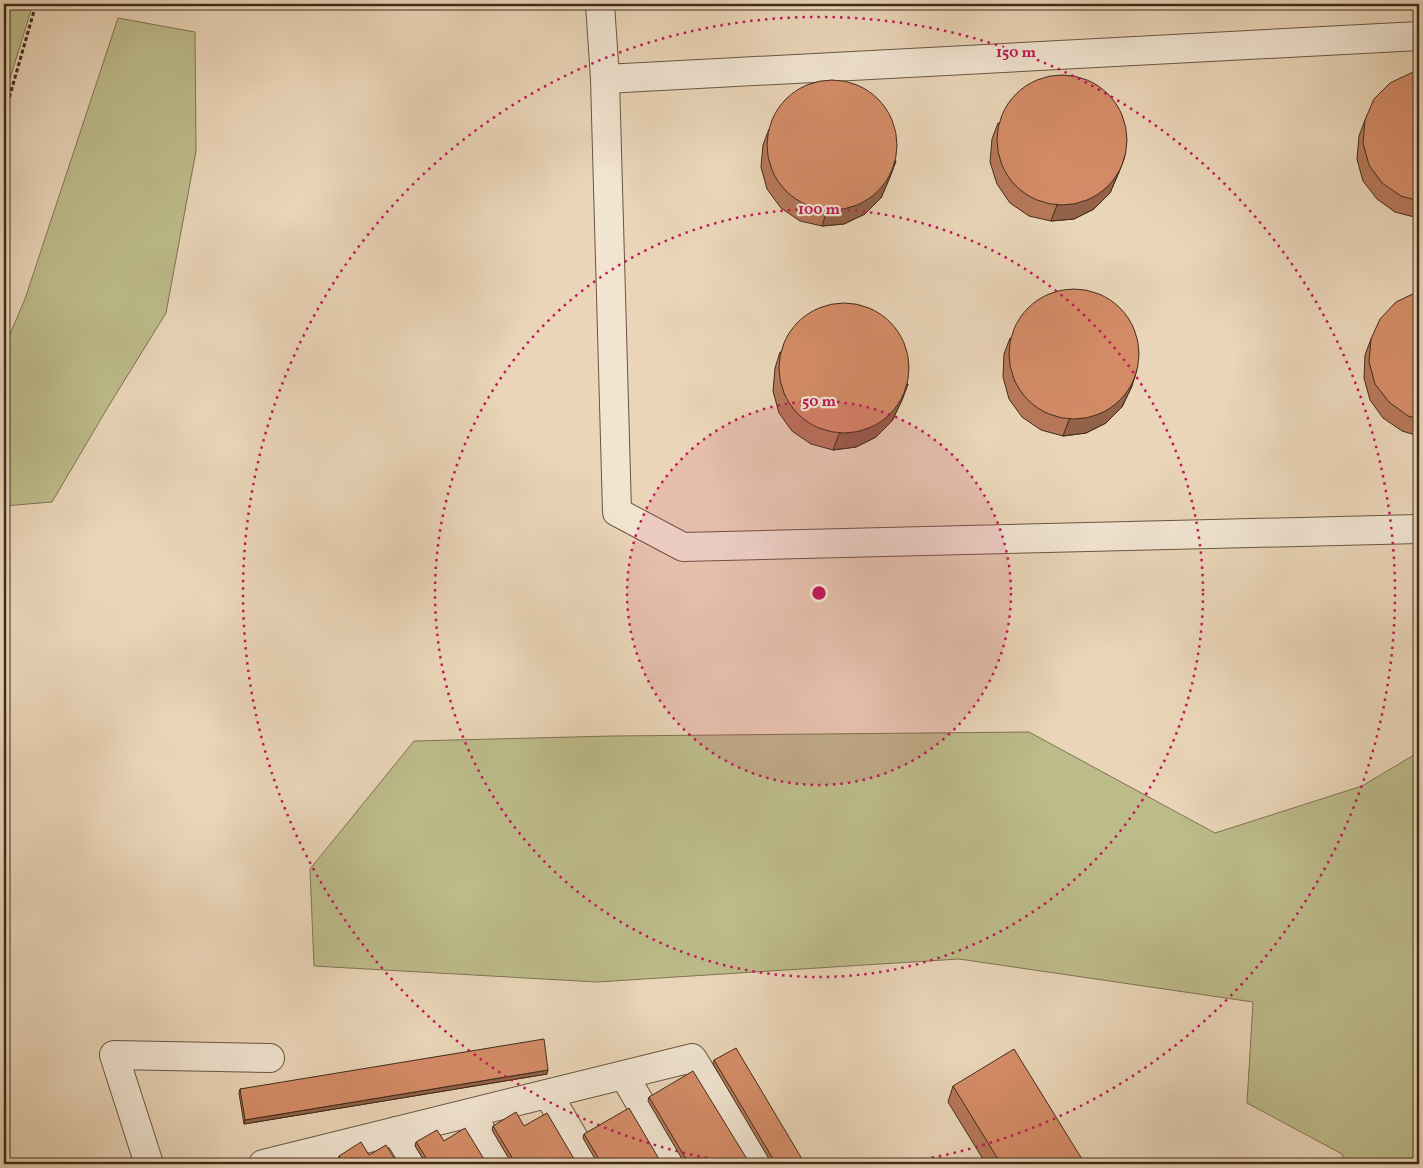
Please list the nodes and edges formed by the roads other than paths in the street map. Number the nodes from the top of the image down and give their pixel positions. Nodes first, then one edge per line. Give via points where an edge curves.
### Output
1 (600, 4) edge
2 (1419, 36) edge
3 (605, 79) junction
4 (1419, 529) edge
5 (270, 1058) dead end
6 (624, 1075) junction
7 (548, 1094) junction
8 (470, 1113) junction
9 (396, 1131) junction
10 (320, 1158) edge
11 (149, 1164) edge
12 (263, 1164) edge
13 (416, 1164) edge
14 (500, 1164) edge
15 (589, 1164) edge
16 (675, 1164) edge
17 (758, 1164) edge

1 - 3 lane
2 - 3 lane
3 - 4 lane via 618,512 683,548
5 - 11 lane via 114,1055
6 - 7 lane
6 - 16 lane
6 - 17 lane via 692,1058
7 - 8 lane
7 - 15 lane
8 - 9 lane
8 - 14 lane
9 - 10 lane
9 - 13 lane
10 - 12 lane

